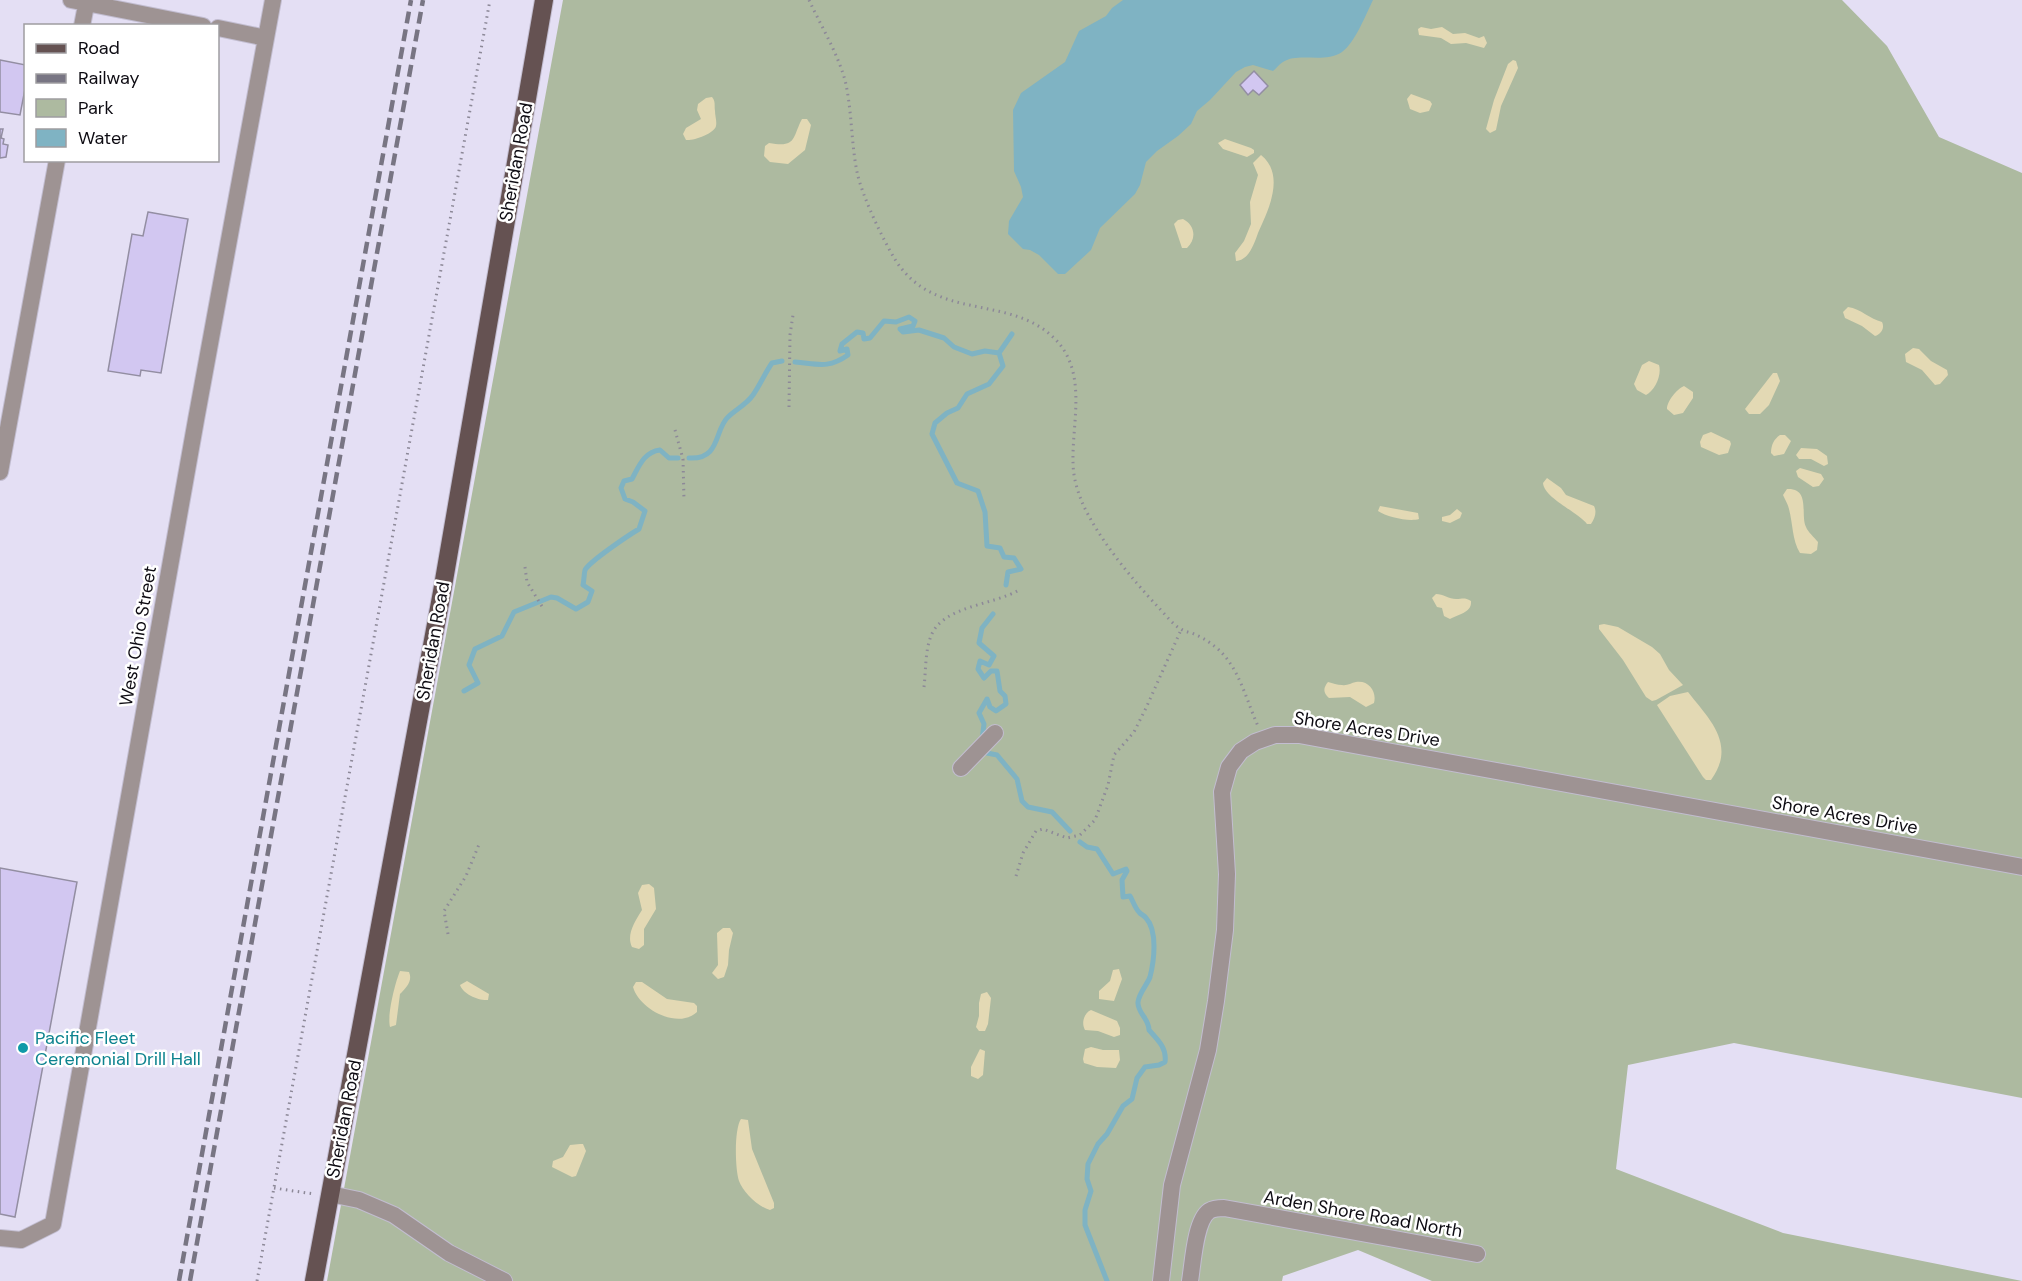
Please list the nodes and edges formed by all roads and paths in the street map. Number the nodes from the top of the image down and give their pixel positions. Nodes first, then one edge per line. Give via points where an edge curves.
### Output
1 (273, 0) edge
2 (490, 0) edge
3 (544, 0) edge
4 (809, 0) edge
5 (81, 1) edge
6 (82, 24) edge
7 (193, 24) edge
8 (219, 28) edge
9 (266, 38) junction
10 (57, 162) edge
11 (793, 315) dead end
12 (789, 407) dead end
13 (675, 430) dead end
14 (0, 468) edge
15 (684, 500) dead end
16 (525, 567) dead end
17 (1019, 590) dead end
18 (543, 608) dead end
19 (1181, 629) junction
20 (924, 687) dead end
21 (995, 733) dead end
22 (1264, 738) junction
23 (961, 768) dead end
24 (480, 842) dead end
25 (2022, 867) edge
26 (1016, 876) dead end
27 (448, 934) dead end
28 (274, 1188) junction
29 (330, 1194) junction
30 (0, 1239) edge
31 (1477, 1254) dead end
32 (257, 1281) edge
33 (314, 1281) edge
34 (504, 1281) edge
35 (1161, 1281) edge
36 (1190, 1281) edge

1 - 9 street, West Ohio Street
2 - 28 path
3 - 29 main road, Sheridan Road via 442,592
4 - 19 path via 844,80 857,174 896,260 910,279 926,291 953,302 1023,319 1055,339 1075,378 1072,464 1083,504 1130,574
5 - 6 street
5 - 7 street
8 - 9 street
9 - 30 street, West Ohio Street via 53,1224 21,1240
10 - 14 street
11 - 12 path
13 - 15 path via 682,459
16 - 18 path via 526,582
17 - 20 path via 1007,598 947,617 938,625 931,635
19 - 22 path via 1207,641 1232,665
19 - 26 path via 1134,732 1114,755 1095,820 1080,835 1067,838 1043,829 1036,831
21 - 23 street
22 - 25 street, Shore Acres Drive via 1299,735
22 - 35 street, Shore Acres Drive via 1241,751 1229,767 1222,792 1227,874 1225,930 1208,1050 1172,1185
24 - 27 path via 466,876 444,911
28 - 29 path
28 - 32 path
29 - 33 main road, Sheridan Road
29 - 34 street via 359,1200 394,1215 449,1253
31 - 36 street, Arden Shore Road North via 1215,1208 1201,1220

